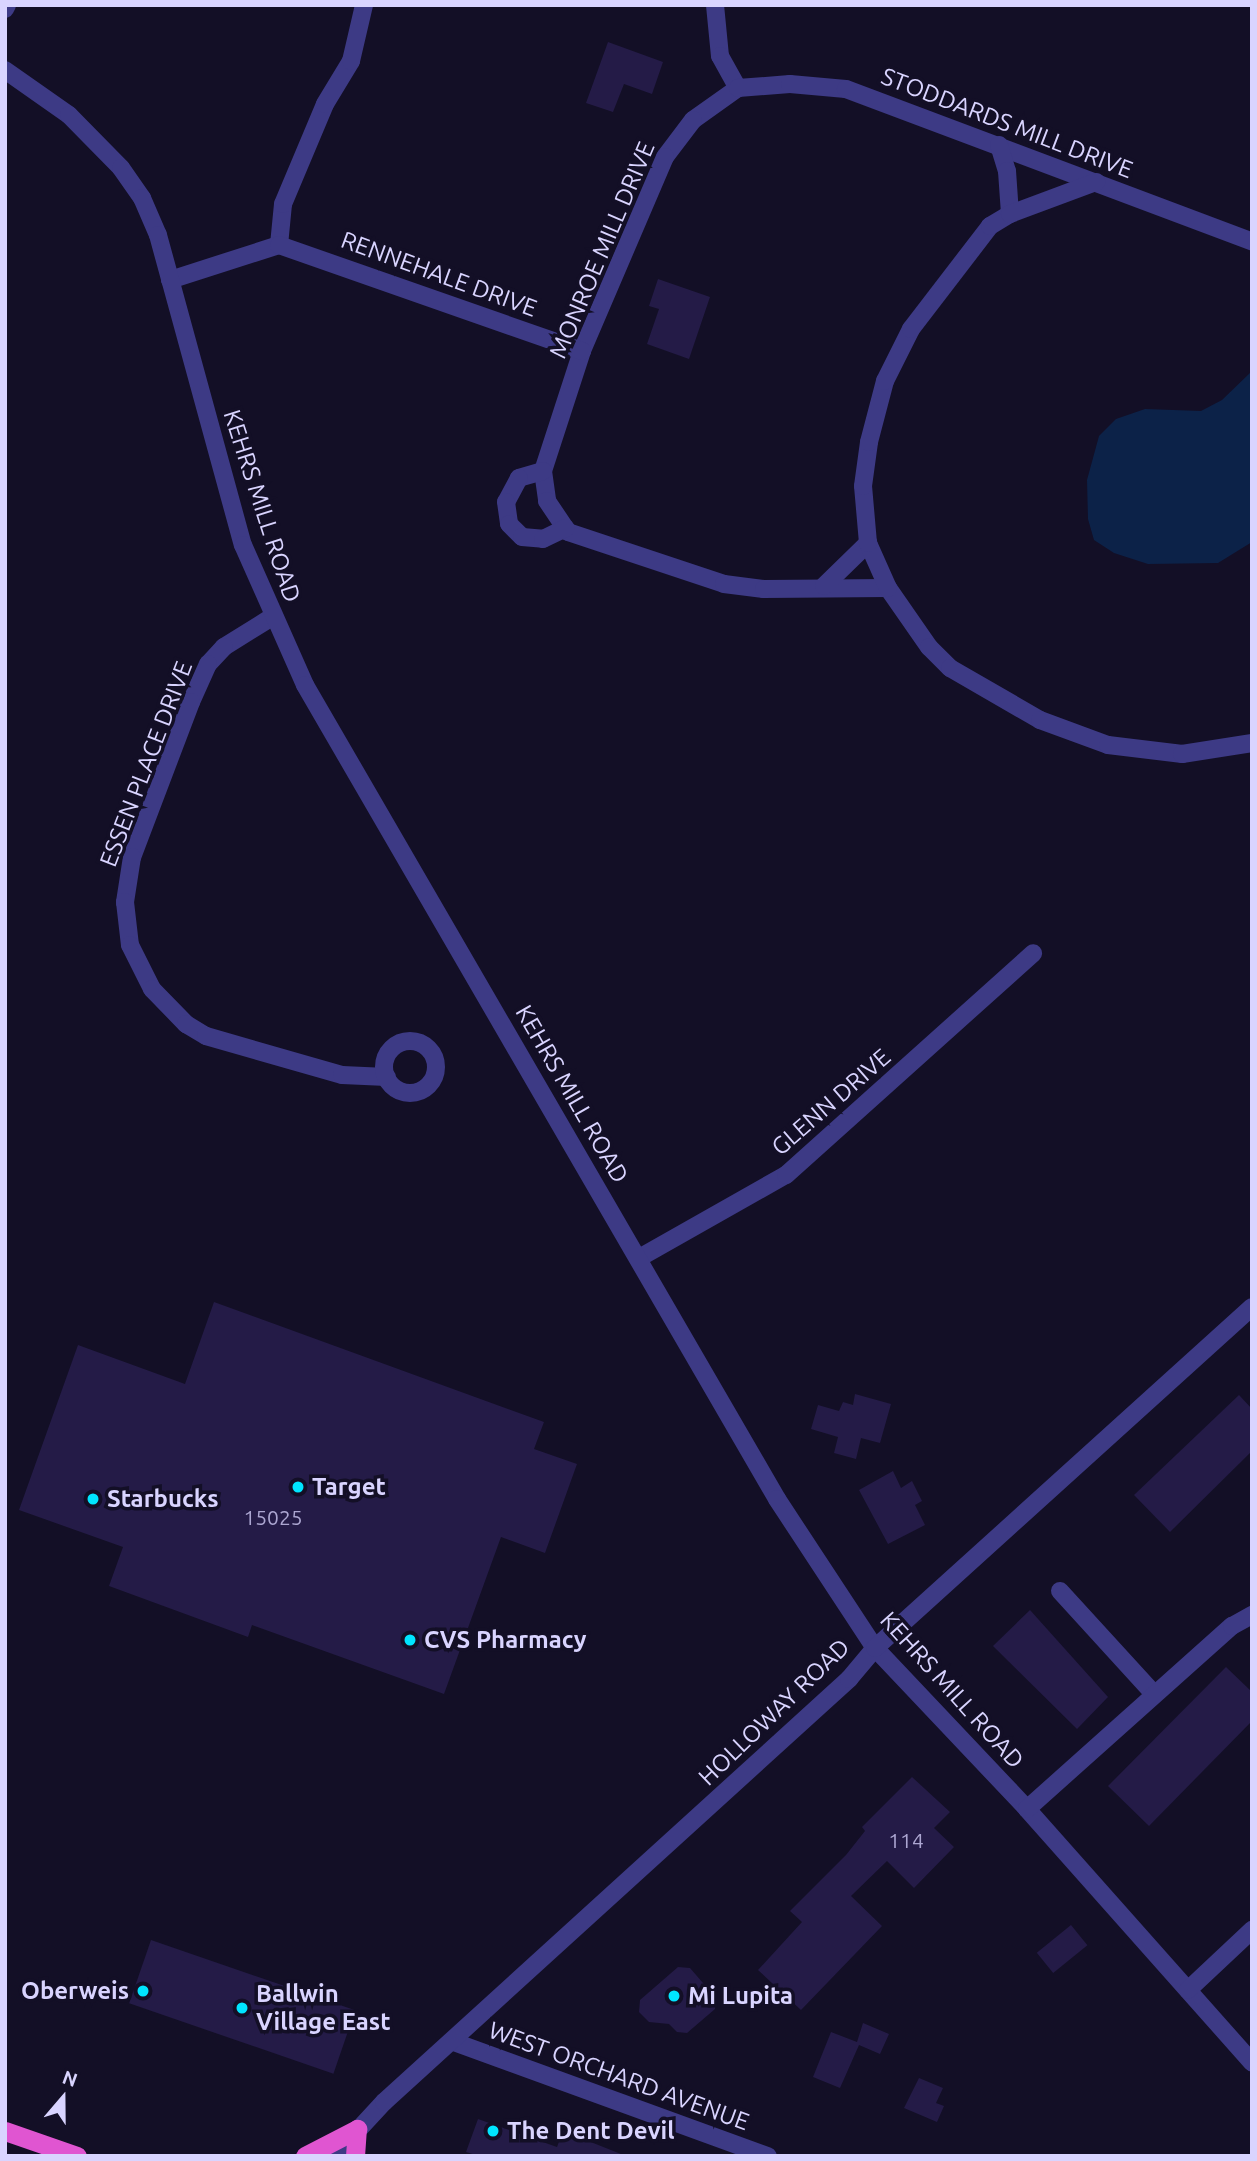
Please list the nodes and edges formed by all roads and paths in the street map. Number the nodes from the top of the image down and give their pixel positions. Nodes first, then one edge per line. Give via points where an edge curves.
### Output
1 (364, 5) edge
2 (715, 5) edge
3 (5, 70) edge
4 (738, 89) junction
5 (999, 145) junction
6 (1096, 182) junction
7 (1010, 214) junction
8 (1252, 242) edge
9 (279, 245) junction
10 (170, 279) junction
11 (582, 351) junction
12 (542, 471) junction
13 (566, 528) junction
14 (868, 543) junction
15 (824, 586) junction
16 (888, 588) junction
17 (272, 617) junction
18 (1252, 743) edge
19 (1033, 953) dead end
20 (387, 1077) dead end
21 (639, 1258) junction
22 (1252, 1307) edge
23 (1060, 1591) dead end
24 (1252, 1615) edge
25 (875, 1648) junction
26 (1154, 1693) junction
27 (1027, 1809) junction
28 (1252, 1930) edge
29 (1188, 1990) junction
30 (454, 2042) junction
31 (1252, 2062) edge
32 (357, 2129) junction
33 (5, 2131) edge
34 (77, 2156) edge
35 (305, 2156) edge
36 (334, 2156) edge
37 (355, 2156) edge
38 (768, 2156) edge

1 - 9 street via 351,61 325,104 284,204
2 - 4 street via 720,56
3 - 10 street, KEHRS MILL ROAD via 69,115 121,168 147,210
4 - 5 street, STODDARDS MILL DRIVE via 790,84 846,89
4 - 11 street, MONROE MILL DRIVE via 693,120 666,157
5 - 6 street, STODDARDS MILL DRIVE
5 - 7 street via 1007,171
6 - 7 street
6 - 8 street, STODDARDS MILL DRIVE
7 - 14 street via 990,226 925,304 885,381 863,486
9 - 10 street via 256,248
9 - 11 street, RENNEHALE DRIVE
10 - 17 street, KEHRS MILL ROAD via 243,545
11 - 12 street, MONROE MILL DRIVE
12 - 13 street, MONROE MILL DRIVE via 547,501
12 - 13 street via 519,478 506,502 509,524 522,537 543,539
13 - 15 street via 645,561 724,584 764,589
14 - 15 street
14 - 16 street
15 - 16 street
16 - 18 street via 929,647 950,668 1056,727 1108,745 1161,754 1220,751
17 - 20 street, ESSEN PLACE DRIVE via 223,647 208,664 191,702 132,857 125,902 130,945 160,999 186,1024 206,1035 342,1076
17 - 21 street, KEHRS MILL ROAD via 312,697
19 - 21 street, GLENN DRIVE via 786,1175
21 - 25 street, KEHRS MILL ROAD via 776,1499
22 - 25 street, HOLLOWAY ROAD
23 - 26 street
24 - 26 street via 1232,1626
25 - 27 street, KEHRS MILL ROAD
25 - 30 street, HOLLOWAY ROAD via 849,1679
26 - 27 street
27 - 29 street, KEHRS MILL ROAD
28 - 29 street
29 - 31 street, KEHRS MILL ROAD
30 - 32 street, HOLLOWAY ROAD
30 - 38 street, WEST ORCHARD AVENUE
32 - 35 highway
32 - 36 street, HOLLOWAY ROAD
32 - 37 highway
33 - 34 highway

